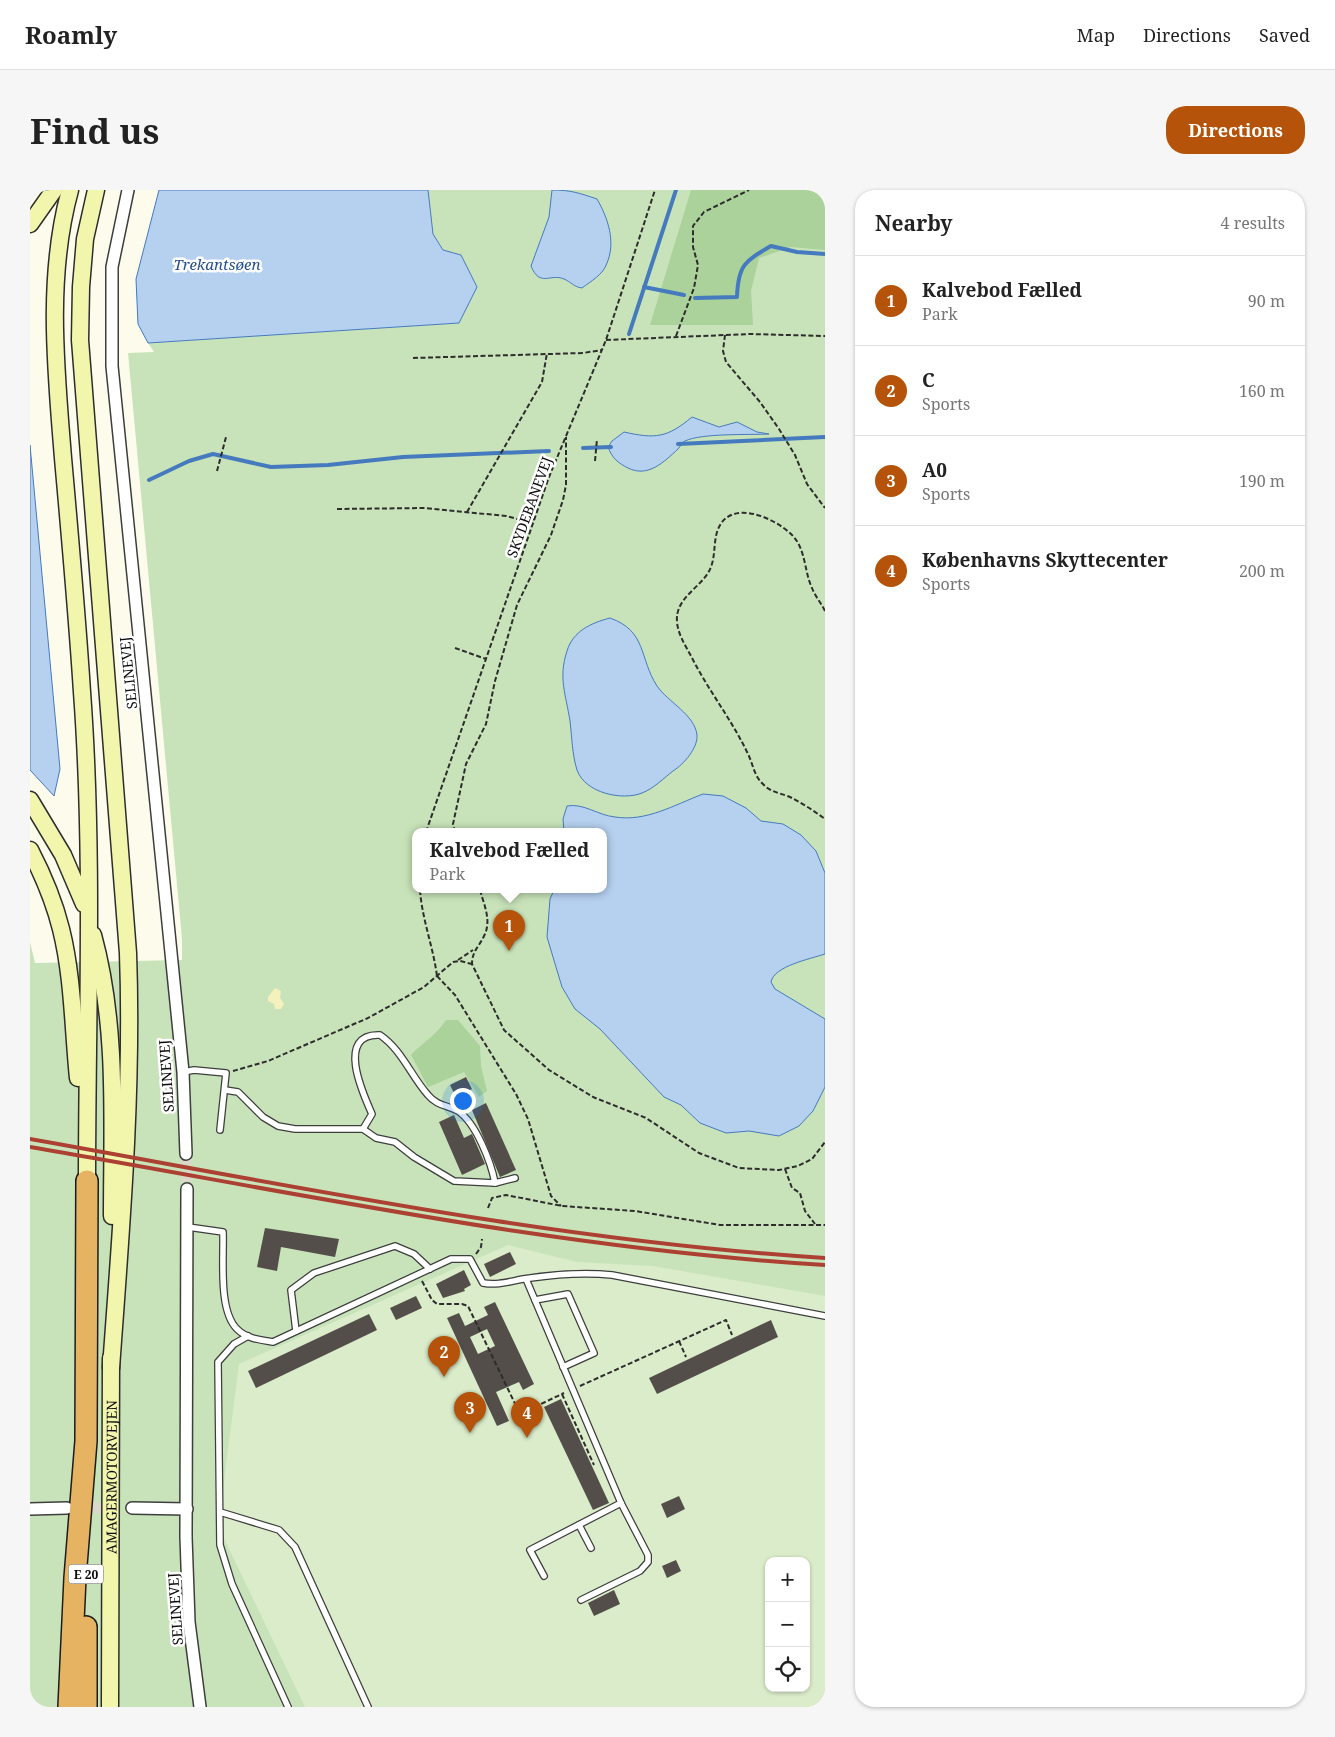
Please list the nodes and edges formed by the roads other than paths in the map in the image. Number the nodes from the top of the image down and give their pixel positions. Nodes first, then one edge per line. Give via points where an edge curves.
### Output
1 (54, 190) edge
2 (70, 190) edge
3 (96, 190) edge
4 (128, 190) edge
5 (30, 224) edge
6 (30, 800) edge
7 (30, 850) edge
8 (88, 915) junction
9 (183, 1072) junction
10 (225, 1090) junction
11 (363, 1129) junction
12 (220, 1130) dead end
13 (186, 1154) tunnel mouth
14 (515, 1178) dead end
15 (87, 1181) junction
16 (495, 1182) junction
17 (187, 1189) tunnel mouth
18 (188, 1227) junction
19 (430, 1269) junction
20 (526, 1279) junction
21 (535, 1300) junction
22 (825, 1316) edge
23 (296, 1332) junction
24 (248, 1336) junction
25 (563, 1367) junction
26 (111, 1368) junction
27 (86, 1442) junction
28 (621, 1503) junction
29 (67, 1508) tunnel mouth
30 (132, 1508) tunnel mouth
31 (30, 1509) edge
32 (187, 1509) junction
33 (220, 1512) junction
34 (579, 1525) junction
35 (591, 1548) dead end
36 (544, 1576) dead end
37 (582, 1600) dead end
38 (69, 1707) edge
39 (86, 1707) edge
40 (110, 1707) edge
41 (200, 1707) edge
42 (288, 1707) edge
43 (368, 1707) edge

1 - 5 street
2 - 8 street via 56,274 56,354 86,747
3 - 26 street via 85,238 80,340 130,1004 127,1134
4 - 9 street, SELINEVEJ via 112,267 112,366
6 - 8 street via 63,855
7 - 15 street via 48,889 61,928 67,961
8 - 15 street
8 - 26 street via 104,981 111,1055
9 - 10 lane via 226,1073
9 - 13 street, SELINEVEJ
10 - 11 lane via 238,1092 263,1117 278,1126
10 - 12 lane
11 - 16 lane via 376,1138 395,1142 454,1180
11 - 16 lane via 372,1114 358,1081 355,1054 361,1042 380,1035 400,1054 430,1098 465,1118 490,1164
14 - 16 lane
15 - 27 highway, E 20
17 - 18 street, SELINEVEJ
18 - 24 lane via 223,1232 226,1306 230,1320
18 - 32 street, SELINEVEJ
19 - 20 lane via 451,1259 470,1259 484,1284 495,1286
19 - 23 lane
19 - 23 lane via 414,1254 395,1246 314,1273 291,1290
20 - 21 lane
20 - 22 lane via 589,1273 612,1275
21 - 25 lane
21 - 25 lane via 568,1294 594,1354
23 - 24 lane via 273,1342
24 - 33 lane via 234,1344 218,1362
25 - 28 lane
26 - 40 street, AMAGERMOTORVEJEN
27 - 38 highway via 74,1578
27 - 39 highway, AMAGERMOTORVEJEN / E 20
28 - 34 lane
28 - 37 lane via 648,1555 648,1562 640,1571
29 - 31 street
30 - 32 street
32 - 41 street, SELINEVEJ via 189,1622
33 - 42 lane via 220,1545 232,1584
33 - 43 lane via 279,1530 295,1547
34 - 35 lane
34 - 36 lane via 530,1550

